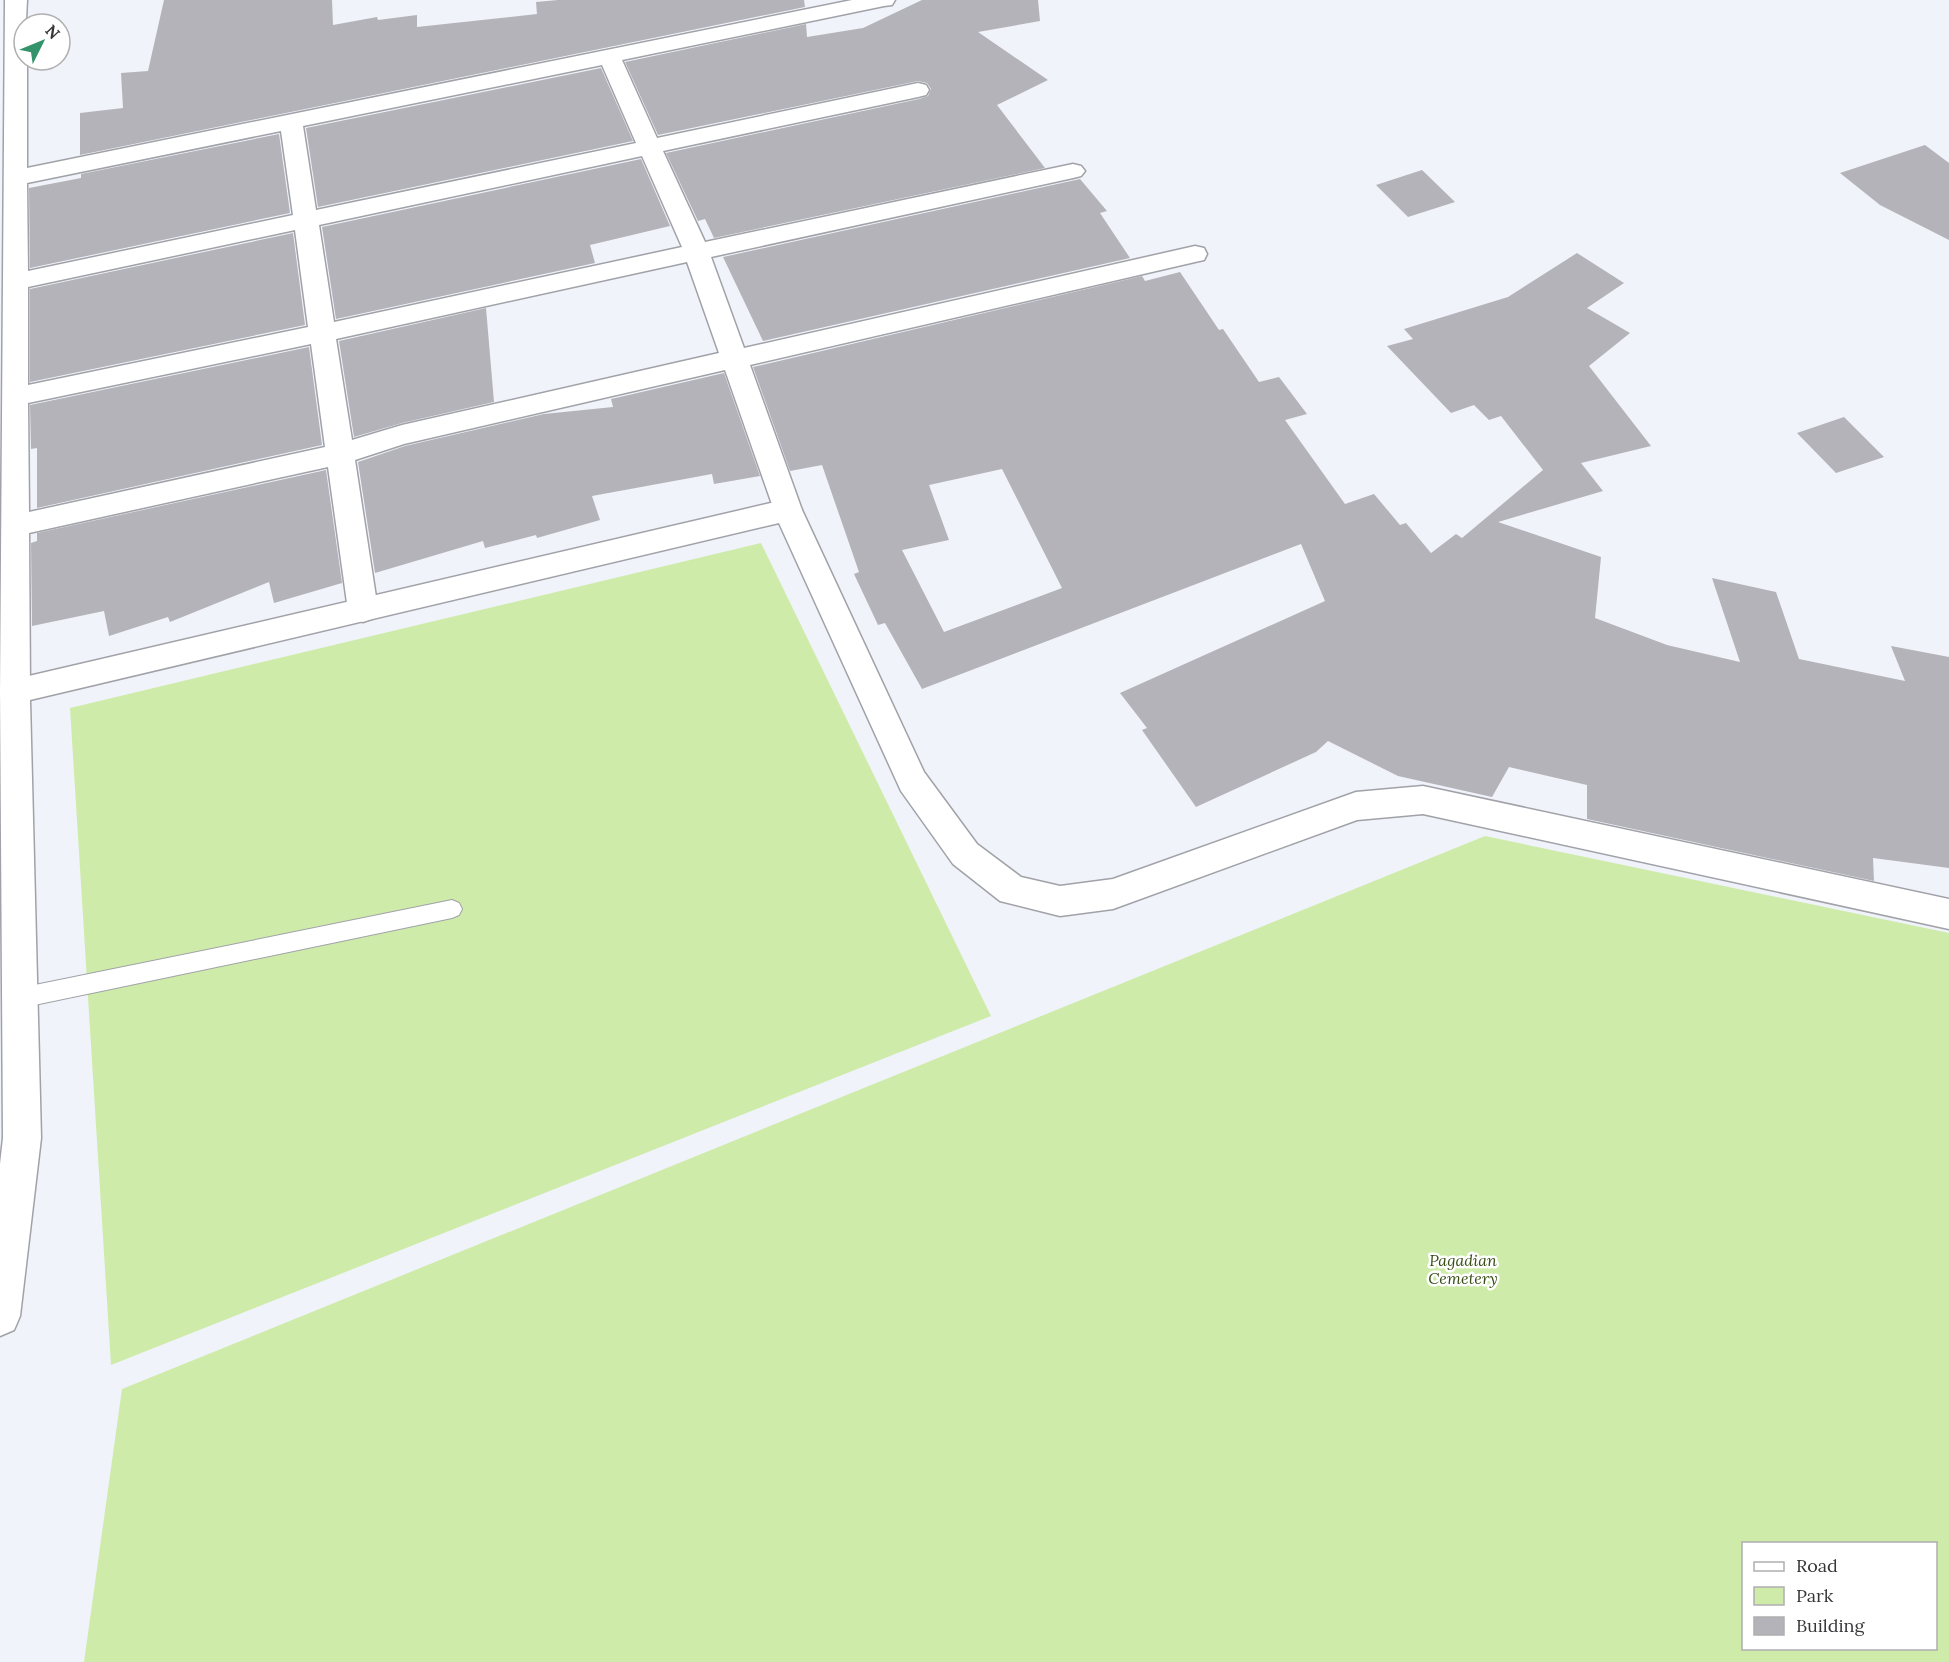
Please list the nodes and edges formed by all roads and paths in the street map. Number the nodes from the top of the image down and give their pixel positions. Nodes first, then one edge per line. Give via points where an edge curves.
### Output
1 (16, 0) edge
2 (884, 0) edge
3 (609, 56) junction
4 (918, 90) dead end
5 (291, 121) junction
6 (650, 148) junction
7 (1073, 171) dead end
8 (14, 178) junction
9 (305, 221) junction
10 (696, 251) junction
11 (1195, 254) dead end
12 (14, 282) junction
13 (322, 333) junction
14 (735, 361) junction
15 (14, 397) junction
16 (340, 454) junction
17 (788, 510) junction
18 (14, 526) junction
19 (363, 610) junction
20 (14, 692) junction
21 (452, 909) dead end
22 (1949, 914) edge
23 (10, 1000) edge
24 (0, 1316) edge

1 - 8 street
2 - 3 street
3 - 5 street
3 - 6 street
4 - 6 street
5 - 8 street
5 - 9 street
6 - 9 street
6 - 10 street
7 - 10 street
8 - 12 street
9 - 12 street
9 - 13 street
10 - 13 street
10 - 14 street
11 - 14 street
12 - 15 street
13 - 15 street
13 - 16 street
14 - 16 street via 402,435
14 - 17 street
15 - 18 street
16 - 18 street
16 - 19 street
17 - 19 street
17 - 22 street via 912,781 965,854 1011,890 1060,901 1113,894 1356,806 1423,800
18 - 20 street
19 - 20 street
20 - 23 street
21 - 23 lane
23 - 24 street via 22,1138

